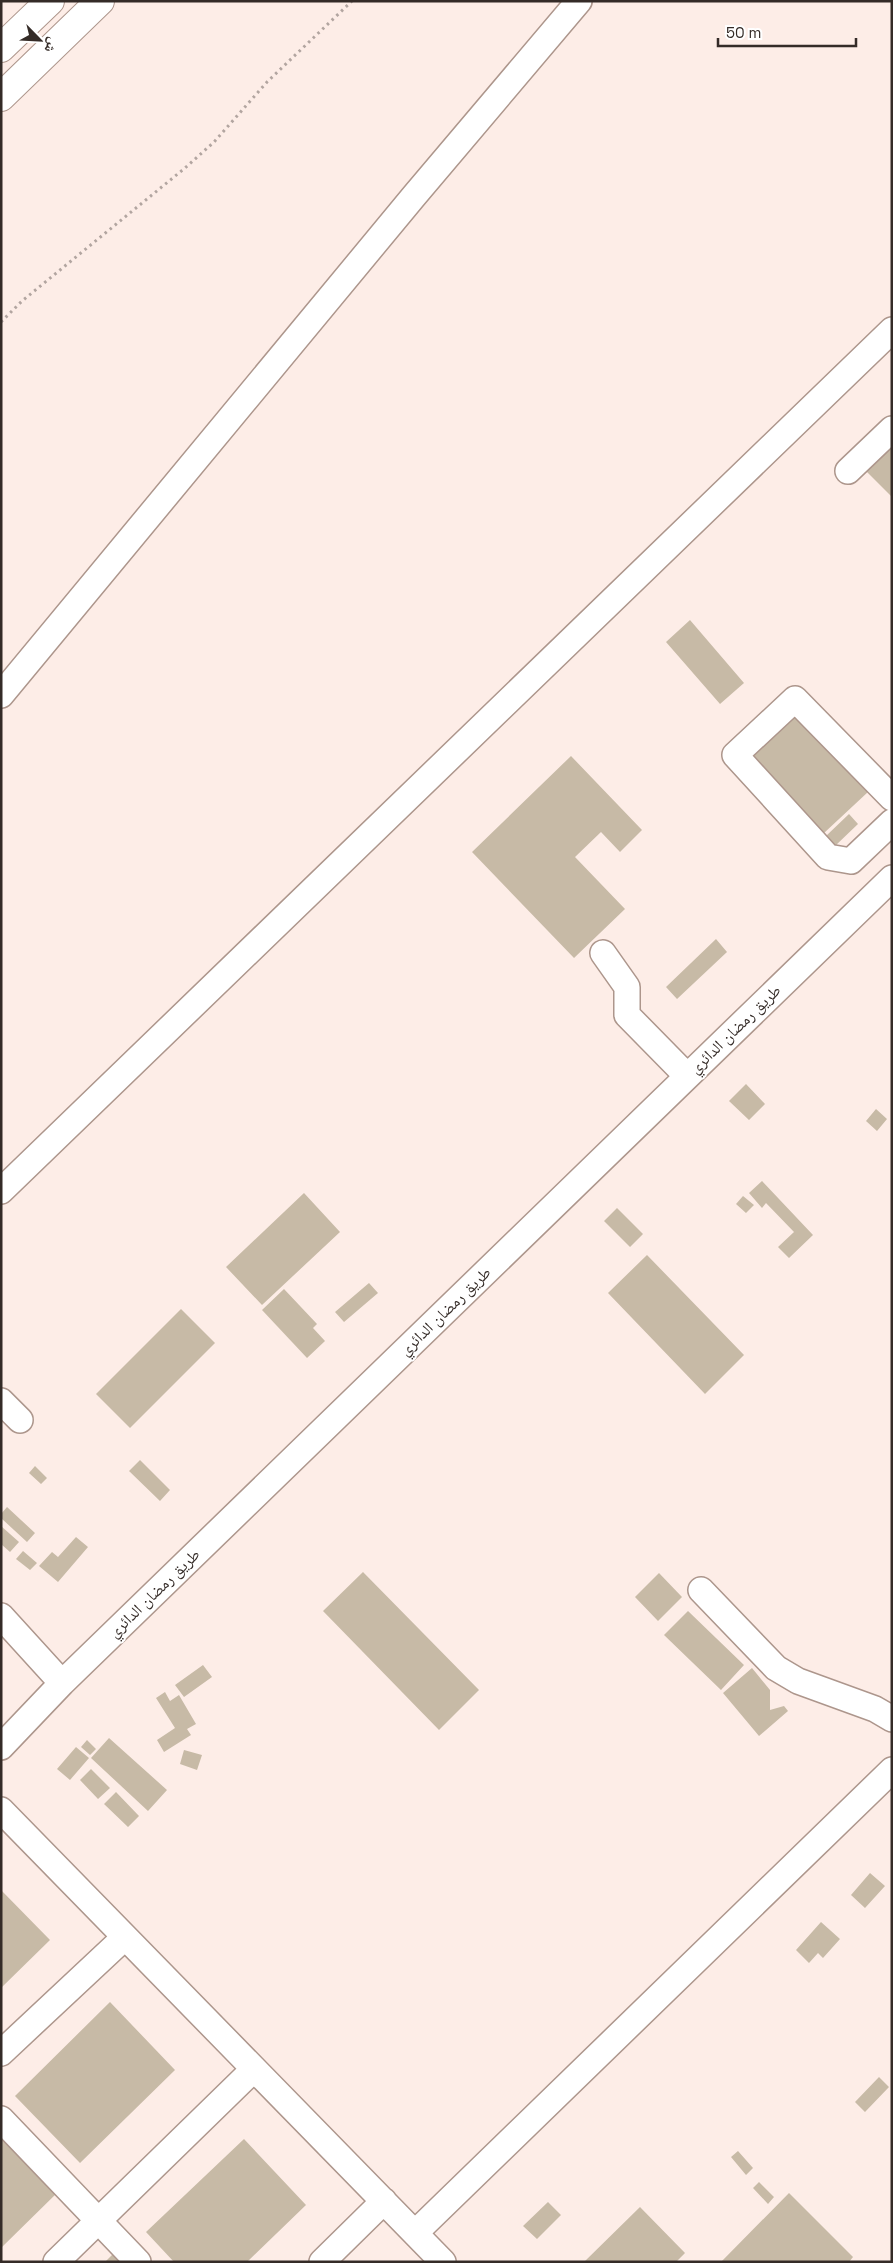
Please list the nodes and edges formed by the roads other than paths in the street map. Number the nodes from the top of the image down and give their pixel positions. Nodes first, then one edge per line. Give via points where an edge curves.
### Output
1 (50, 1) edge
2 (100, 1) edge
3 (579, 1) edge
4 (1, 48) edge
5 (1, 97) edge
6 (892, 330) edge
7 (892, 428) edge
8 (848, 471) dead end
9 (1, 695) edge
10 (892, 798) edge
11 (890, 826) edge
12 (892, 878) edge
13 (603, 953) dead end
14 (686, 1076) junction
15 (1, 1191) edge
16 (1, 1401) edge
17 (20, 1420) dead end
18 (701, 1590) dead end
19 (1, 1616) edge
20 (62, 1683) junction
21 (892, 1719) edge
22 (1, 1747) edge
23 (892, 1770) edge
24 (1, 1810) edge
25 (125, 1937) junction
26 (1, 2053) edge
27 (254, 2069) junction
28 (1, 2120) edge
29 (384, 2201) junction
30 (99, 2220) junction
31 (415, 2233) junction
32 (56, 2262) edge
33 (138, 2262) edge
34 (322, 2262) edge
35 (443, 2262) edge

1 - 4 main road
2 - 5 main road
3 - 9 street
6 - 15 street
7 - 8 street
10 - 11 street via 795,699 735,755 828,857 851,861
12 - 14 street, طريق رمضان الدائري
13 - 14 street via 628,986 627,1015
14 - 20 street, طريق رمضان الدائري
16 - 17 street
18 - 21 street via 776,1668 798,1681 875,1709
19 - 20 street
20 - 22 street, طريق رمضان الدائري
23 - 31 street
24 - 25 street
25 - 26 street
25 - 27 street
27 - 29 street
27 - 30 street
28 - 30 street
29 - 31 street
29 - 34 street
30 - 32 street
30 - 33 street
31 - 35 street

